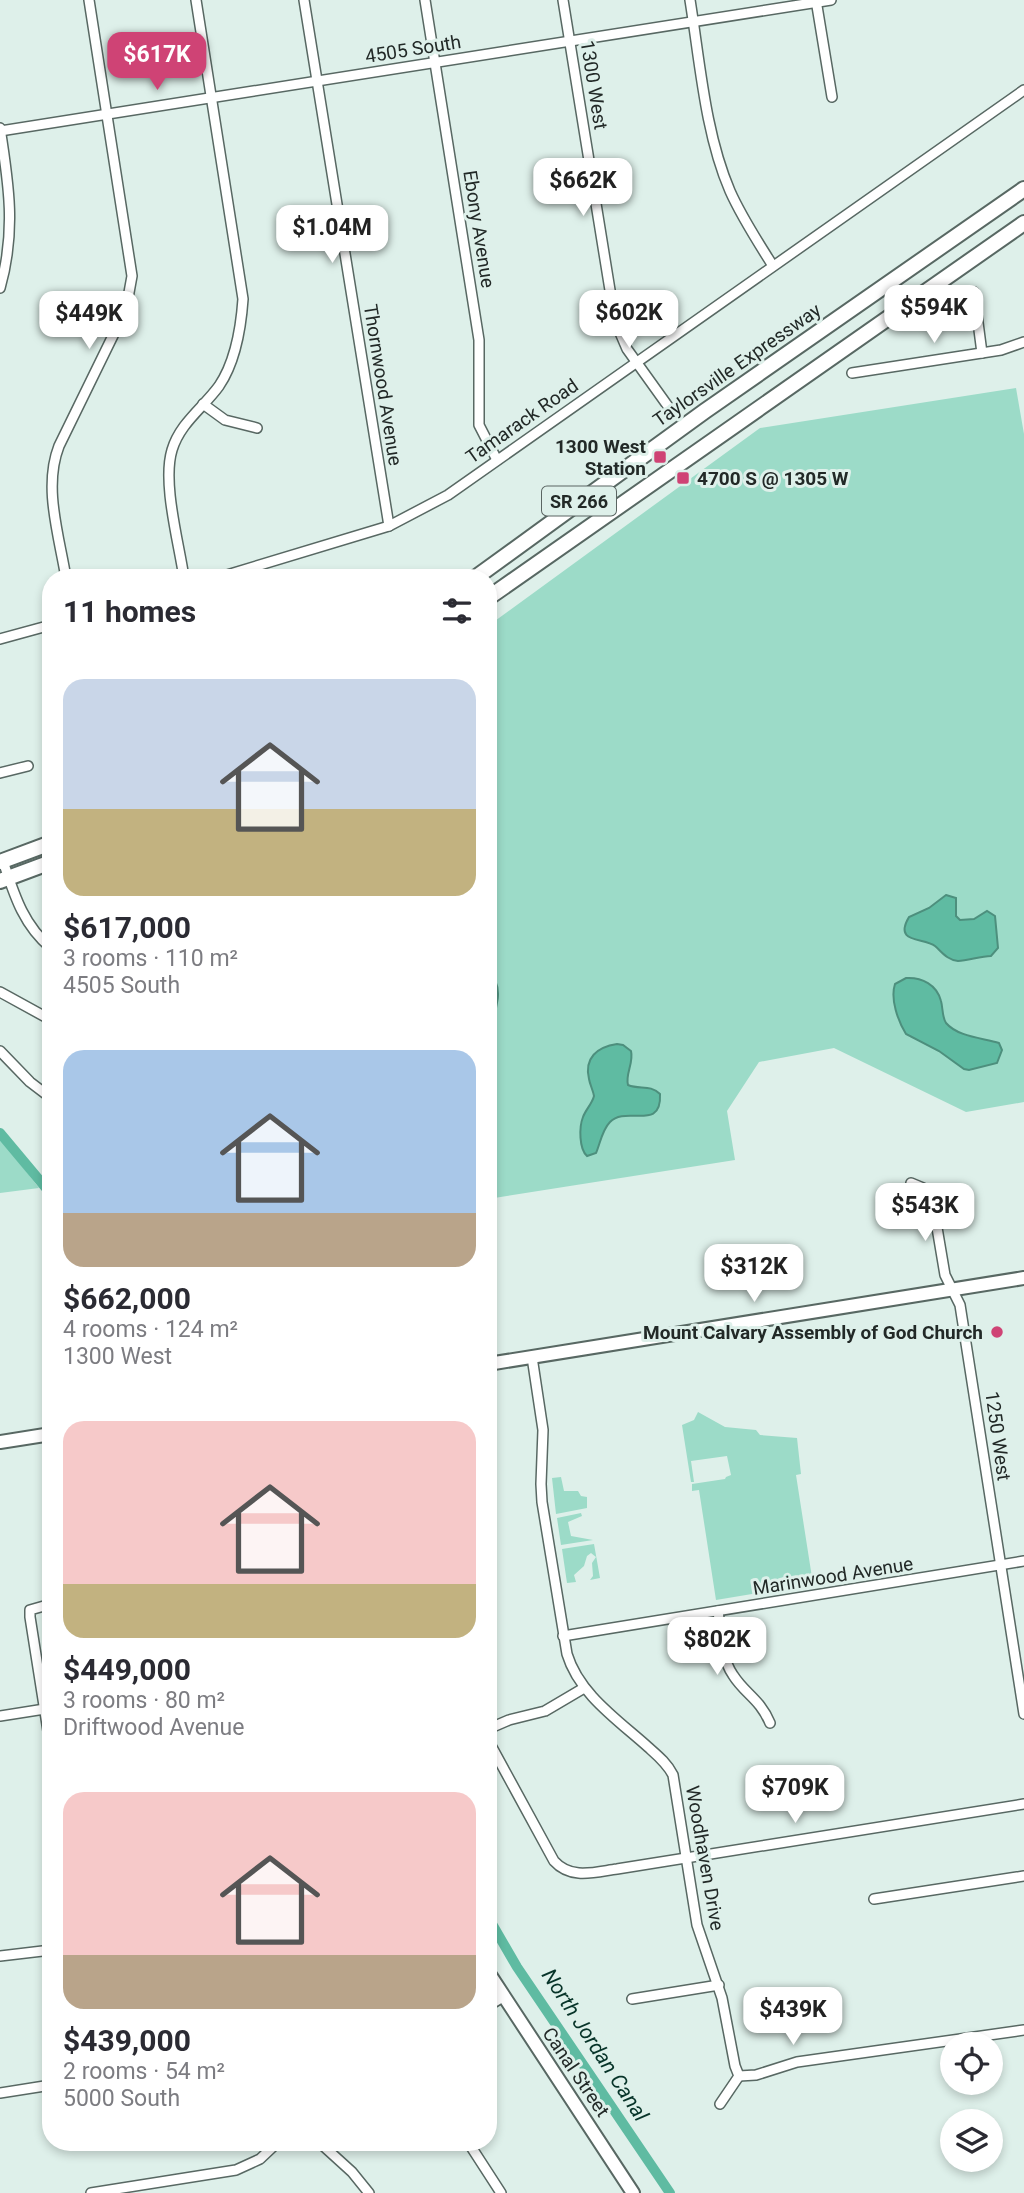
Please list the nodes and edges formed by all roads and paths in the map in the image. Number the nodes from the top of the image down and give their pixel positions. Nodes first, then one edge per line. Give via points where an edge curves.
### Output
1 (89, 0) edge
2 (196, 0) edge
3 (304, 0) edge
4 (425, 0) edge
5 (563, 0) edge
6 (691, 0) edge
7 (831, 0) edge
8 (816, 1) edge
9 (694, 22) junction
10 (570, 42) junction
11 (435, 64) junction
12 (317, 82) junction
13 (1024, 90) edge
14 (832, 97) dead end
15 (212, 99) junction
16 (107, 115) junction
17 (0, 130) edge
18 (1024, 189) edge
19 (1024, 223) edge
20 (4, 262) edge
21 (773, 266) junction
22 (0, 288) edge
23 (974, 292) dead end
24 (1024, 342) edge
25 (982, 353) junction
26 (637, 363) junction
27 (852, 373) dead end
28 (203, 404) junction
29 (670, 409) dead end
30 (257, 428) dead end
31 (498, 460) junction
32 (388, 526) junction
33 (65, 569) edge
34 (183, 569) edge
35 (247, 569) edge
36 (487, 569) edge
37 (497, 592) edge
38 (42, 627) edge
39 (0, 639) edge
40 (28, 766) dead end
41 (0, 773) edge
42 (42, 846) edge
43 (2, 861) edge
44 (42, 865) edge
45 (4, 880) edge
46 (42, 939) edge
47 (0, 992) edge
48 (42, 1015) edge
49 (0, 1051) edge
50 (42, 1091) edge
51 (911, 1183) dead end
52 (1024, 1278) edge
53 (952, 1289) junction
54 (532, 1357) junction
55 (497, 1363) edge
56 (42, 1434) edge
57 (0, 1441) edge
58 (1024, 1561) edge
59 (1000, 1566) junction
60 (42, 1607) edge
61 (718, 1611) junction
62 (563, 1636) junction
63 (42, 1675) edge
64 (584, 1688) junction
65 (42, 1709) edge
66 (1024, 1714) edge
67 (0, 1716) edge
68 (770, 1723) dead end
69 (497, 1725) edge
70 (497, 1757) edge
71 (1024, 1804) edge
72 (687, 1857) junction
73 (1024, 1876) edge
74 (874, 1899) dead end
75 (42, 1951) edge
76 (0, 1956) edge
77 (719, 1985) junction
78 (497, 1987) edge
79 (503, 1997) junction
80 (632, 1999) dead end
81 (497, 2001) edge
82 (1024, 2029) edge
83 (739, 2076) junction
84 (42, 2086) edge
85 (0, 2093) edge
86 (720, 2104) dead end
87 (268, 2151) edge
88 (330, 2151) edge
89 (474, 2151) edge
90 (92, 2193) edge
91 (369, 2193) edge
92 (501, 2193) edge
93 (633, 2193) edge

1 - 16 street
2 - 15 street
3 - 12 street, Thornwood Avenue
4 - 11 street, Ebony Avenue
5 - 10 street, 1300 West
6 - 9 street
7 - 8 street, 4505 South
8 - 9 street, 4505 South
8 - 14 street
9 - 10 street, 4505 South
9 - 21 street via 719,159 742,216
10 - 11 street, 4505 South
10 - 26 street, 1300 West via 611,304 620,335
11 - 12 street, 4505 South
11 - 31 street, Ebony Avenue via 479,340 479,425
12 - 15 street, 4505 South
12 - 32 street, Thornwood Avenue
13 - 21 street, Tamarack Road
15 - 16 street, 4505 South
15 - 28 street via 243,299 232,358 220,384
16 - 17 street, 4505 South
16 - 33 street via 132,286 126,309 53,465 52,491
17 - 20 street via 10,197 11,230
18 - 36 main road, Taylorsville Expressway / SR 266
19 - 37 main road, SR 266
20 - 22 street
21 - 26 street, Tamarack Road
23 - 25 street
24 - 25 street
25 - 27 street
26 - 29 street, 1300 West
26 - 31 street, Tamarack Road
28 - 30 street via 225,420
28 - 34 street via 180,431 170,460
31 - 32 street, Tamarack Road via 448,495
32 - 35 street, Tamarack Road
38 - 39 street
40 - 41 street
42 - 43 main road
43 - 45 street
44 - 45 main road
45 - 46 street
47 - 48 street
49 - 50 street
51 - 53 street, 1250 West via 932,1198 945,1275
52 - 53 street
53 - 54 street
53 - 59 street, 1250 West via 960,1305
54 - 55 street
54 - 62 street, Woodhaven Drive via 543,1430 541,1492
56 - 57 street
58 - 59 street, Marinwood Avenue
59 - 61 street, Marinwood Avenue
59 - 66 street, 1250 West
60 - 63 street via 30,1610
61 - 62 street, Marinwood Avenue
61 - 68 street via 730,1670 761,1704
62 - 64 street, Woodhaven Drive via 569,1662
64 - 69 street via 553,1708
64 - 72 street, Woodhaven Drive via 670,1769
65 - 67 street
70 - 72 street via 563,1870 587,1873
71 - 72 street
72 - 77 street, Woodhaven Drive via 699,1933
73 - 74 street
75 - 76 street
77 - 80 street
77 - 83 street, Woodhaven Drive
78 - 79 street, Canal Street
79 - 81 street
79 - 93 street, Canal Street
82 - 83 street via 797,2062
83 - 86 street
84 - 85 street
87 - 90 street via 236,2169
88 - 91 street
89 - 92 street

